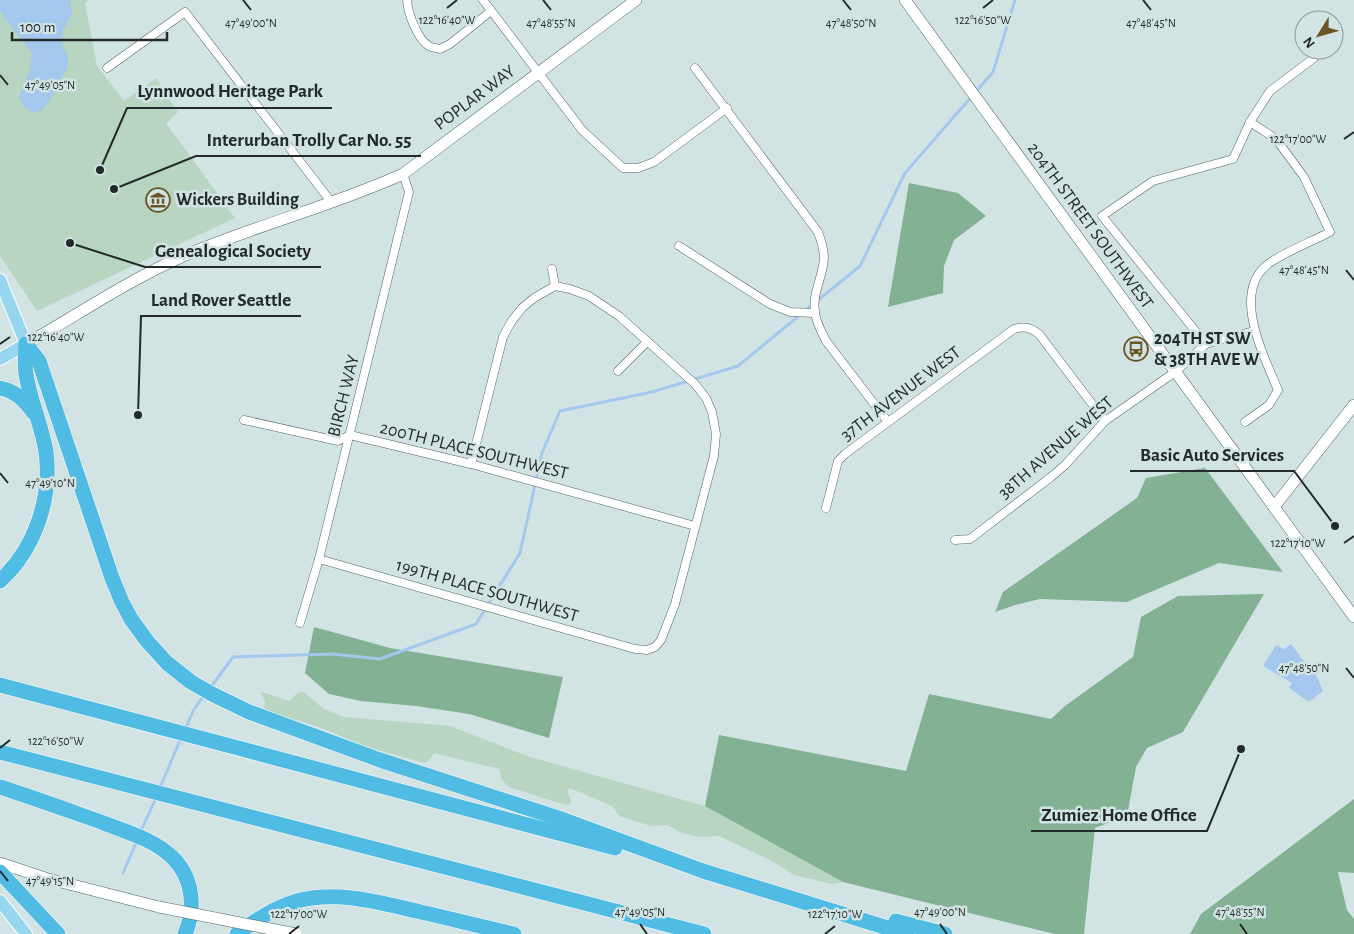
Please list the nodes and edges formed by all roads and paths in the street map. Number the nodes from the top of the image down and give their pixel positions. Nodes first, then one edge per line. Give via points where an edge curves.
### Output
1 (407, 0) edge
2 (483, 0) edge
3 (636, 0) edge
4 (905, 0) edge
5 (491, 11) junction
6 (1311, 60) edge
7 (107, 68) dead end
8 (695, 68) dead end
9 (537, 73) junction
10 (727, 108) junction
11 (1250, 122) junction
12 (403, 174) junction
13 (332, 203) junction
14 (680, 246) dead end
15 (552, 269) dead end
16 (0, 280) edge
17 (555, 286) junction
18 (815, 313) junction
19 (1254, 331) junction
20 (647, 342) junction
21 (26, 344) junction
22 (1206, 344) junction
23 (0, 359) edge
24 (618, 372) dead end
25 (1174, 372) junction
26 (0, 388) edge
27 (1354, 405) edge
28 (37, 418) junction
29 (244, 420) dead end
30 (1105, 421) junction
31 (888, 422) junction
32 (1245, 422) dead end
33 (350, 435) junction
34 (470, 464) junction
35 (826, 508) dead end
36 (1274, 508) junction
37 (696, 526) junction
38 (955, 540) dead end
39 (318, 559) junction
40 (0, 580) edge
41 (1354, 617) edge
42 (300, 623) dead end
43 (0, 685) edge
44 (0, 752) edge
45 (0, 787) edge
46 (0, 863) edge
47 (703, 871) junction
48 (0, 872) edge
49 (0, 901) edge
50 (26, 934) edge
51 (58, 934) edge
52 (185, 934) edge
53 (237, 934) edge
54 (296, 934) edge
55 (514, 934) edge
56 (704, 934) edge
57 (908, 934) edge
58 (945, 934) edge

1 - 5 street via 410,20 428,46 440,49
2 - 5 street
3 - 9 main road, POPLAR WAY
4 - 25 main road, 204TH STREET SOUTHWEST
5 - 9 street
6 - 11 street via 1270,91
7 - 13 street via 185,12
8 - 10 street
9 - 10 street via 582,130 622,168 638,168 654,162
9 - 12 main road, POPLAR WAY
10 - 18 street via 818,232 824,259 814,300
11 - 19 street via 1276,139 1304,177 1330,232 1270,263 1256,277 1251,302
11 - 22 street via 1233,159 1153,181 1102,216
12 - 13 main road, POPLAR WAY
12 - 33 street, BIRCH WAY via 409,192
13 - 21 main road, POPLAR WAY via 185,256 124,286
14 - 18 street via 770,304 790,312
15 - 17 street
16 - 21 main road
17 - 20 street via 589,296 619,316
17 - 34 street via 522,308 503,337
18 - 31 street via 826,342
19 - 22 street
19 - 32 street via 1278,390 1269,405
20 - 24 street
20 - 37 street via 696,384 712,412 716,434 714,456
21 - 23 main road, POPLAR WAY
21 - 28 highway via 26,373
21 - 47 highway via 39,361 122,602 146,641 191,682 249,712
22 - 25 street, 38TH AVENUE WEST
25 - 30 street, 38TH AVENUE WEST
25 - 36 main road, 204TH STREET SOUTHWEST
26 - 28 highway via 20,396
27 - 36 main road
28 - 40 highway via 46,452 43,505 28,547
29 - 33 street, 200TH PLACE SOUTHWEST via 338,441
30 - 31 street, 37TH AVENUE WEST via 1046,342 1024,326 1004,335
30 - 38 street, 38TH AVENUE WEST via 1051,477 970,539
31 - 35 street, 37TH AVENUE WEST via 838,461
33 - 34 street, 200TH PLACE SOUTHWEST
33 - 39 street, BIRCH WAY
34 - 37 street, 200TH PLACE SOUTHWEST
36 - 41 main road, 204TH STREET SOUTHWEST
37 - 39 street, 199TH PLACE SOUTHWEST via 662,640 647,650 634,649
39 - 42 street, BIRCH WAY
43 - 47 highway
44 - 56 highway
45 - 52 highway via 162,848 181,867 190,889 192,911
46 - 54 main road, bridge via 159,907
47 - 57 highway
47 - 58 highway
48 - 51 highway
49 - 50 main road
53 - 55 highway via 278,908 298,901 341,896 380,902

